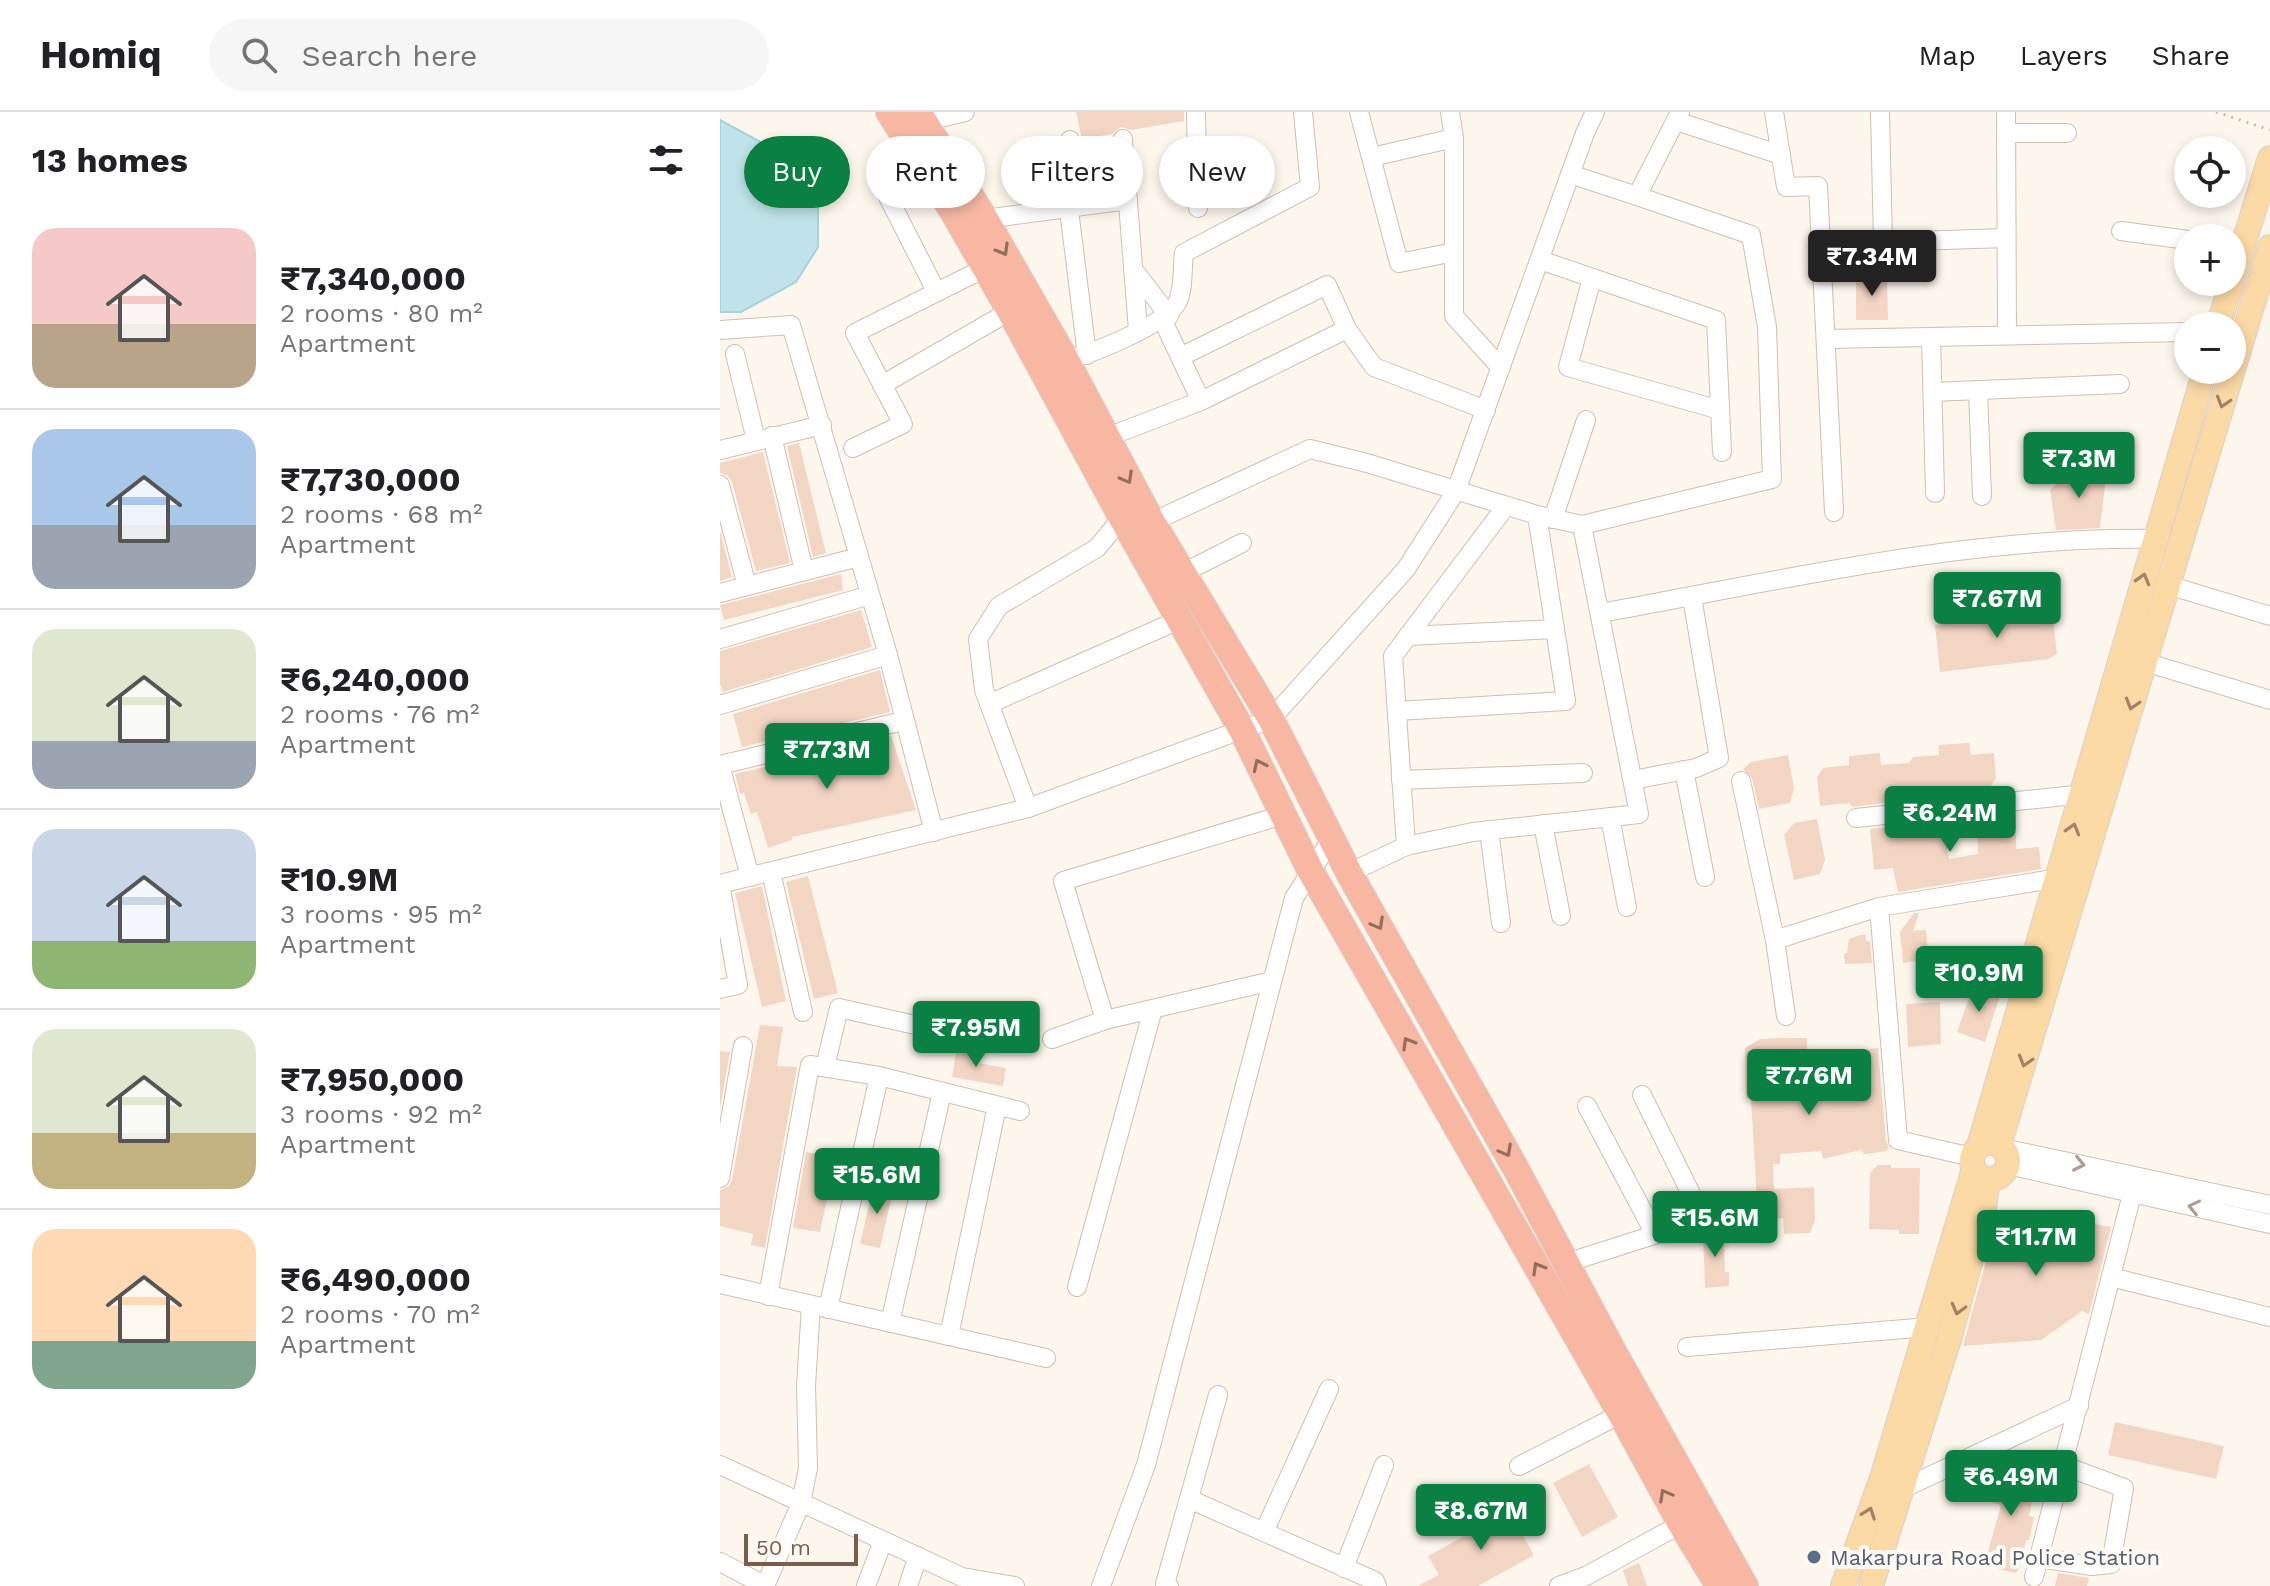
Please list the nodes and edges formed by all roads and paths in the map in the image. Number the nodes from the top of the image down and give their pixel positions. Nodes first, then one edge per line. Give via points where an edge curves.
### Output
1 (889, 112) edge
2 (965, 112) edge
3 (1196, 112) edge
4 (1303, 112) edge
5 (1359, 112) edge
6 (1450, 112) edge
7 (1595, 112) edge
8 (1774, 112) edge
9 (1880, 112) edge
10 (2006, 112) edge
11 (2216, 112) edge
12 (1678, 116) edge
13 (921, 117) edge
14 (2270, 130) edge
15 (2006, 133) junction
16 (2067, 133) dead end
17 (1196, 136) edge
18 (1454, 138) junction
19 (1781, 155) junction
20 (1372, 157) junction
21 (2270, 158) edge
22 (1570, 174) junction
23 (1637, 196) junction
24 (894, 208) edge
25 (1081, 208) edge
26 (1129, 208) edge
27 (1069, 210) junction
28 (985, 219) junction
29 (2246, 224) edge
30 (2121, 231) dead end
31 (2006, 238) junction
32 (2174, 238) edge
33 (2270, 247) edge
34 (1454, 252) junction
35 (1540, 260) junction
36 (985, 268) junction
37 (1133, 269) junction
38 (1592, 278) junction
39 (936, 291) junction
40 (1010, 311) junction
41 (1165, 317) junction
42 (1347, 329) junction
43 (720, 330) edge
44 (1138, 330) junction
45 (2174, 332) edge
46 (2007, 335) junction
47 (1931, 337) junction
48 (1826, 339) junction
49 (735, 354) dead end
50 (1076, 357) junction
51 (1180, 357) junction
52 (1501, 368) junction
53 (2120, 384) dead end
54 (2201, 384) edge
55 (882, 385) junction
56 (1978, 390) junction
57 (1933, 392) junction
58 (1201, 401) junction
59 (1486, 410) junction
60 (1720, 410) junction
61 (1586, 420) dead end
62 (822, 425) junction
63 (764, 438) junction
64 (1105, 438) junction
65 (853, 448) dead end
66 (720, 450) edge
67 (1722, 452) dead end
68 (720, 485) edge
69 (1456, 491) junction
70 (1935, 493) dead end
71 (1982, 496) dead end
72 (1506, 506) junction
73 (1834, 512) dead end
74 (1545, 517) junction
75 (1122, 518) junction
76 (1152, 522) junction
77 (1582, 525) junction
78 (2155, 539) junction
79 (1242, 543) dead end
80 (859, 557) junction
81 (804, 571) junction
82 (1183, 573) junction
83 (2168, 585) junction
84 (747, 586) junction
85 (720, 593) edge
86 (870, 595) junction
87 (1692, 597) junction
88 (1601, 613) junction
89 (2270, 616) edge
90 (1181, 619) junction
91 (1555, 629) junction
92 (1408, 636) junction
93 (720, 639) edge
94 (888, 655) junction
95 (2145, 662) junction
96 (2270, 700) edge
97 (989, 704) junction
98 (720, 705) edge
99 (1397, 711) junction
100 (1271, 719) junction
101 (903, 721) junction
102 (1242, 730) junction
103 (1684, 770) junction
104 (1583, 773) dead end
105 (1401, 780) junction
106 (1633, 780) junction
107 (1741, 781) dead end
108 (2084, 794) junction
109 (1028, 808) junction
110 (726, 812) edge
111 (1283, 815) junction
112 (1610, 817) junction
113 (1856, 818) dead end
114 (1543, 824) junction
115 (1489, 830) junction
116 (934, 832) junction
117 (1331, 840) junction
118 (1406, 846) junction
119 (771, 872) junction
120 (1311, 872) junction
121 (1349, 873) junction
122 (750, 877) junction
123 (1705, 877) dead end
124 (2059, 878) junction
125 (720, 884) edge
126 (1627, 907) dead end
127 (1879, 907) junction
128 (1561, 916) dead end
129 (1501, 923) dead end
130 (1775, 940) junction
131 (1272, 981) junction
132 (720, 989) edge
133 (1153, 1009) junction
134 (803, 1012) dead end
135 (1786, 1016) dead end
136 (1105, 1020) junction
137 (978, 1039) dead end
138 (1052, 1039) dead end
139 (743, 1046) dead end
140 (825, 1067) junction
141 (879, 1076) junction
142 (942, 1092) junction
143 (1642, 1095) dead end
144 (997, 1106) junction
145 (1587, 1106) dead end
146 (1020, 1111) dead end
147 (1989, 1158) junction
148 (720, 1178) edge
149 (2132, 1194) junction
150 (2270, 1205) edge
151 (1745, 1206) dead end
152 (1703, 1218) junction
153 (2270, 1224) edge
154 (1655, 1234) junction
155 (1566, 1263) junction
156 (2111, 1277) junction
157 (720, 1284) edge
158 (1077, 1287) dead end
159 (768, 1296) junction
160 (820, 1307) junction
161 (2270, 1317) edge
162 (890, 1323) junction
163 (1928, 1327) junction
164 (949, 1336) junction
165 (1687, 1347) dead end
166 (1046, 1358) dead end
167 (1329, 1389) dead end
168 (1218, 1395) dead end
169 (2079, 1406) junction
170 (1621, 1414) junction
171 (720, 1465) edge
172 (1384, 1465) dead end
173 (2062, 1465) junction
174 (1519, 1466) dead end
175 (1902, 1489) junction
176 (1189, 1499) junction
177 (801, 1503) junction
178 (1681, 1524) junction
179 (1264, 1532) junction
180 (883, 1541) junction
181 (918, 1556) junction
182 (2039, 1558) junction
183 (720, 1562) edge
184 (1344, 1568) junction
185 (2034, 1577) dead end
186 (1588, 1581) edge
187 (765, 1586) edge
188 (866, 1586) edge
189 (908, 1586) edge
190 (1015, 1586) edge
191 (1101, 1586) edge
192 (1169, 1586) edge
193 (1377, 1586) edge
194 (1559, 1586) edge
195 (1719, 1586) edge
196 (1745, 1586) edge
197 (1843, 1586) edge
198 (1871, 1586) edge

1 - 36 highway
2 - 13 street
3 - 17 street
4 - 41 street via 1310,187 1184,253 1179,299
5 - 20 street
6 - 18 street
7 - 22 street
8 - 19 street
9 - 31 street via 1883,242
10 - 15 street
11 - 14 path
12 - 19 street
12 - 23 street
13 - 28 highway
15 - 16 street
15 - 31 street
18 - 20 street
18 - 34 street
19 - 48 street via 1786,187 1818,186
20 - 34 street via 1399,263
21 - 29 main road
22 - 23 street
22 - 35 street
23 - 77 street via 1751,235 1767,327 1772,479
24 - 39 street
25 - 27 street
26 - 37 street
27 - 28 street
27 - 50 street
28 -> 50 highway
30 - 32 street
31 - 46 street
33 -> 83 main road
34 - 52 street via 1454,316
35 - 38 street
35 - 52 street
36 - 39 street
36 - 40 highway
37 - 41 street
37 - 44 street
38 - 60 street via 1716,320
38 - 60 street via 1568,367
39 - 55 street via 855,333
40 - 55 street
40 - 75 highway
41 - 44 street
41 - 51 street
42 - 51 street via 1327,285
42 - 58 street
42 - 59 street via 1374,367
43 - 62 street via 791,325
44 - 50 street
45 - 46 street
46 - 47 street
47 - 48 street
47 - 57 street
48 - 73 street
49 - 63 street
50 - 64 highway
51 - 58 street
52 - 59 street
53 - 56 street
54 - 78 main road
55 - 65 street via 903,424
56 - 57 street
56 - 71 street
57 - 70 street
58 - 64 street
59 - 69 street
60 - 67 street
61 - 74 street
62 - 63 street
62 - 80 street
63 - 66 street
63 - 81 street
64 -> 76 highway
68 - 84 street
69 - 72 street
69 - 76 street via 1310,449
69 - 100 street via 1406,569
72 - 74 street
72 - 92 street
74 - 77 street
74 - 91 street
75 - 90 highway
75 - 97 street via 1097,548 999,606 978,639
76 - 82 highway
77 - 88 street
78 - 87 street via 1946,551
108 -> 78 main road
79 - 82 street
80 - 81 street
80 - 86 street
81 - 84 street
82 - 100 highway
83 - 89 street
83 - 95 main road
84 - 85 street
86 - 93 street
86 - 94 street
87 - 88 street
87 - 103 street via 1719,758
88 - 106 street
90 - 97 street
90 - 102 highway
91 - 92 street
91 - 99 street via 1566,701
92 - 99 street via 1393,656
94 - 98 street
94 - 101 street
95 - 96 street
95 -> 147 main road
97 - 109 street
99 - 105 street
100 - 102 street
100 - 117 highway
101 - 110 street via 720,765
101 - 116 street
102 - 109 street
111 -> 102 highway
103 - 106 street
103 - 123 street
104 - 105 street
105 - 118 street
106 - 112 street via 1639,814
107 - 130 street
108 - 113 street
124 -> 108 main road
109 - 116 street
110 - 122 street
111 - 120 highway
111 - 136 street via 1063,881
112 - 114 street
112 - 126 street
114 - 115 street
114 - 128 street
115 - 118 street
115 - 129 street
116 - 119 street
117 - 120 street
117 - 121 highway
118 - 121 street
119 - 122 street
119 - 134 street
120 - 131 street via 1294,898
170 -> 120 highway
121 -> 155 highway
122 - 125 street
124 - 127 street
124 - 147 main road
125 - 132 street via 738,985
127 - 130 street
127 - 147 street via 1898,1140
130 - 135 street
131 - 133 street
131 - 191 street via 1146,1465
133 - 136 street
133 - 158 street
136 - 138 street
137 - 140 street via 839,1008
139 - 148 street
140 - 141 street
140 - 159 street via 810,1065
141 - 142 street
141 - 160 street
142 - 144 street
142 - 162 street
143 - 152 street
144 - 146 street
144 - 164 street
145 - 154 street
147 - 149 street
147 -> 150 street
147 - 163 main road
147 -> 175 main road via 1983,1215
153 -> 149 street
149 - 156 street
151 - 152 street
152 - 154 street
154 - 155 street
155 - 196 highway
156 - 161 street
156 - 169 street
157 - 159 street
159 - 160 street
160 - 162 street
160 - 177 street via 806,1386 808,1468
162 - 164 street
163 - 165 street
197 -> 163 main road
164 - 166 street
167 - 179 street
168 - 176 street
169 - 173 street
169 - 175 street
170 - 174 street
178 -> 170 highway
171 - 177 street
172 - 184 street
173 - 182 street
173 - 182 street via 2124,1488 2111,1564
175 - 198 main road
176 - 179 street
176 - 192 street via 1165,1584
177 - 180 street
177 - 187 street
178 - 186 street
178 - 195 highway
179 - 184 street
180 - 181 street
180 - 188 street
181 - 189 street
181 - 190 street via 962,1577
182 - 185 street
183 - 187 street
184 - 193 street
186 - 194 street

